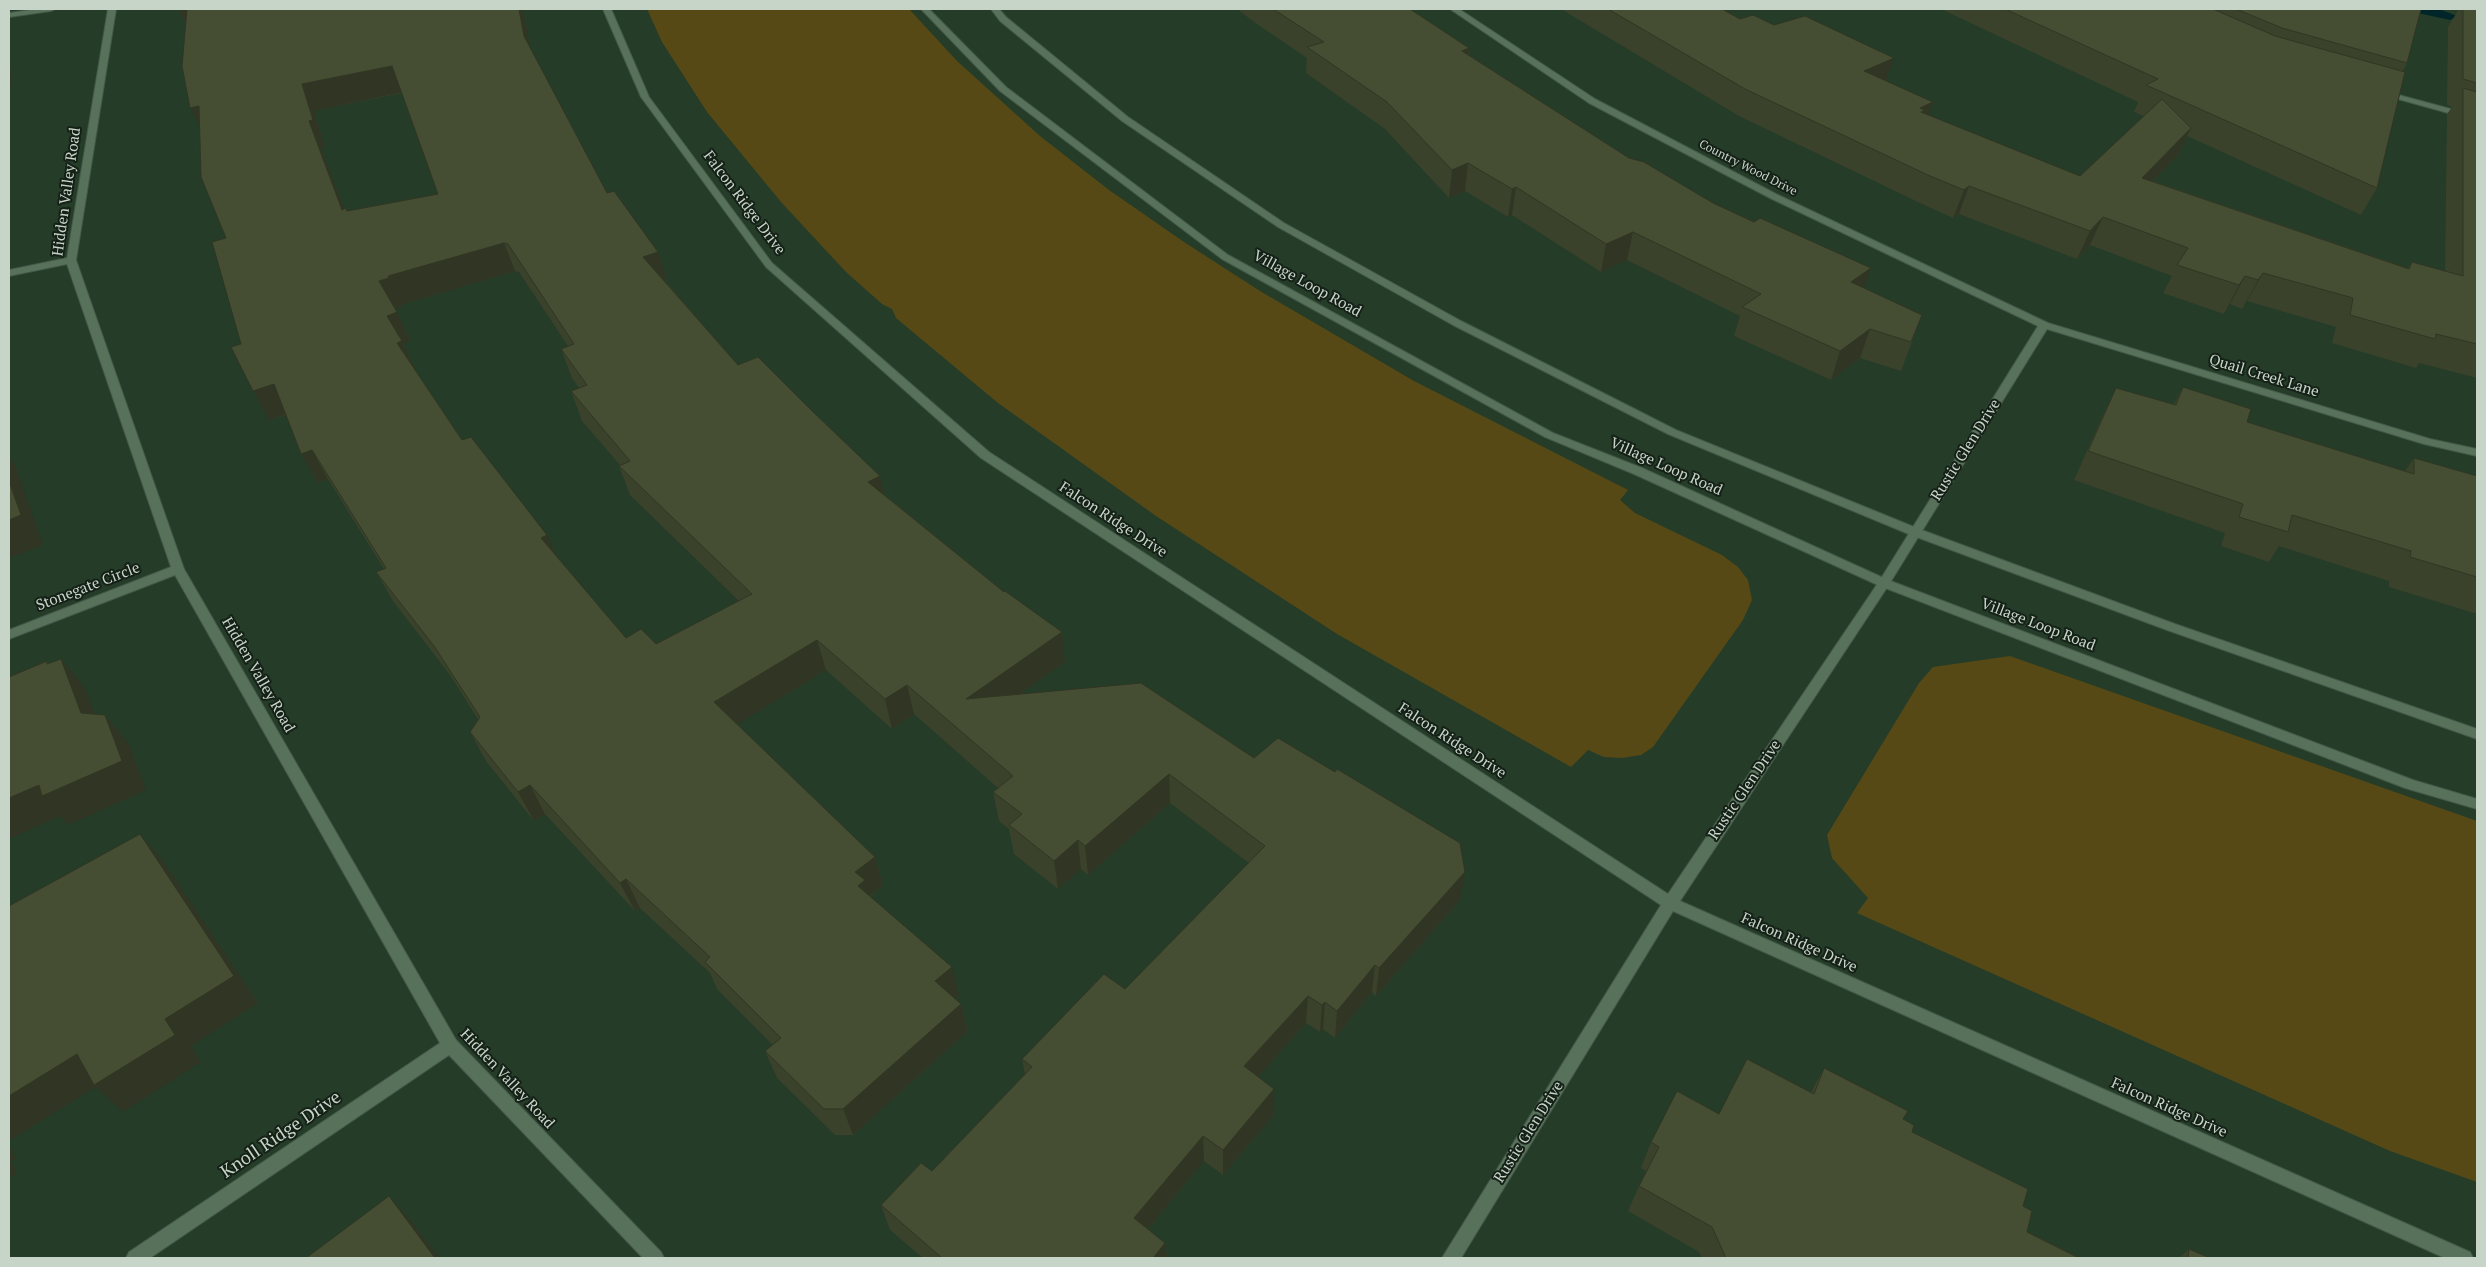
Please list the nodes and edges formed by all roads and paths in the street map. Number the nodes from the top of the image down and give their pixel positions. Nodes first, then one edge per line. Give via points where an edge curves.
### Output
1 (51, 9) edge
2 (112, 9) edge
3 (607, 9) edge
4 (925, 9) edge
5 (995, 9) edge
6 (1454, 9) edge
7 (9, 16) edge
8 (2372, 88) edge
9 (2477, 119) edge
10 (71, 260) junction
11 (9, 273) edge
12 (2044, 325) junction
13 (2477, 452) edge
14 (1914, 532) junction
15 (178, 568) junction
16 (1884, 583) junction
17 (9, 635) edge
18 (2477, 734) edge
19 (2477, 804) edge
20 (1670, 903) junction
21 (450, 1044) junction
22 (135, 1258) edge
23 (655, 1258) edge
24 (1451, 1258) edge
25 (2464, 1258) edge

1 - 7 street
2 - 10 street, Hidden Valley Road
3 - 20 street, Falcon Ridge Drive via 645,97 769,264 985,455
4 - 16 street, Village Loop Road via 1003,89 1224,257 1549,435 1638,471
5 - 14 street via 1125,119 1280,225 1457,323 1672,432
6 - 12 street, Country Wood Drive via 1592,101 1773,196
8 - 9 street
10 - 11 street
10 - 15 street, Hidden Valley Road
12 - 13 street, Quail Creek Lane via 2428,442
12 - 14 street, Rustic Glen Drive
14 - 16 street, Rustic Glen Drive
14 - 18 street
15 - 17 street, Stonegate Circle
15 - 21 street, Hidden Valley Road
16 - 19 street, Village Loop Road via 2410,784
16 - 20 street, Rustic Glen Drive
20 - 24 street, Rustic Glen Drive
20 - 25 street, Falcon Ridge Drive
21 - 22 street, Knoll Ridge Drive
21 - 23 street, Hidden Valley Road

